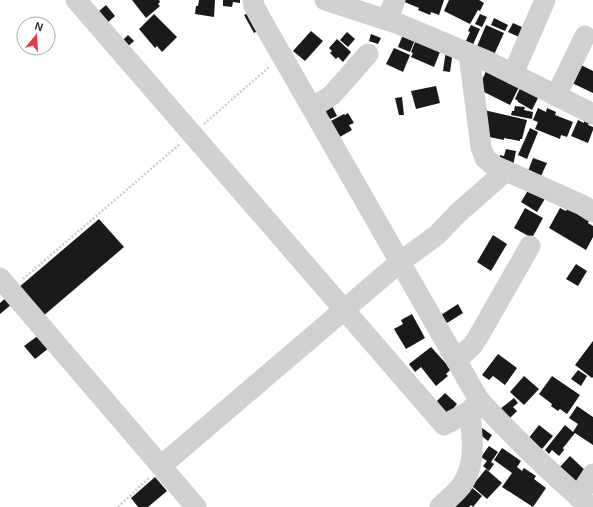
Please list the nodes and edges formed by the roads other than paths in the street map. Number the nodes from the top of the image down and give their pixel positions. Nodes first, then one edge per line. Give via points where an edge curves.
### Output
1 (76, 0) edge
2 (253, 0) edge
3 (325, 0) edge
4 (395, 0) edge
5 (545, 0) edge
6 (357, 5) edge
7 (387, 20) junction
8 (585, 36) dead end
9 (368, 54) dead end
10 (469, 54) junction
11 (513, 74) junction
12 (556, 96) junction
13 (312, 108) junction
14 (593, 114) edge
15 (506, 171) junction
16 (593, 212) edge
17 (530, 246) dead end
18 (400, 262) junction
19 (5, 284) edge
20 (345, 311) junction
21 (456, 360) junction
22 (474, 405) junction
23 (161, 466) junction
24 (593, 474) edge
25 (576, 501) edge
26 (196, 507) edge
27 (440, 507) edge

1 - 20 street
2 - 13 street
3 - 6 street
4 - 7 street
5 - 11 street
6 - 7 street
7 - 10 street
8 - 12 street
9 - 13 street via 332,95
10 - 11 street
10 - 15 street via 481,147 485,158 492,165
11 - 12 street
12 - 14 street
13 - 18 street
15 - 16 street
15 - 18 street via 437,235
17 - 21 street via 478,337
18 - 20 street
18 - 21 street
19 - 23 street
20 - 22 street via 444,425
20 - 23 street
21 - 22 street
22 - 25 street via 504,426
22 - 27 street via 472,464 462,485
23 - 26 street
24 - 25 street

